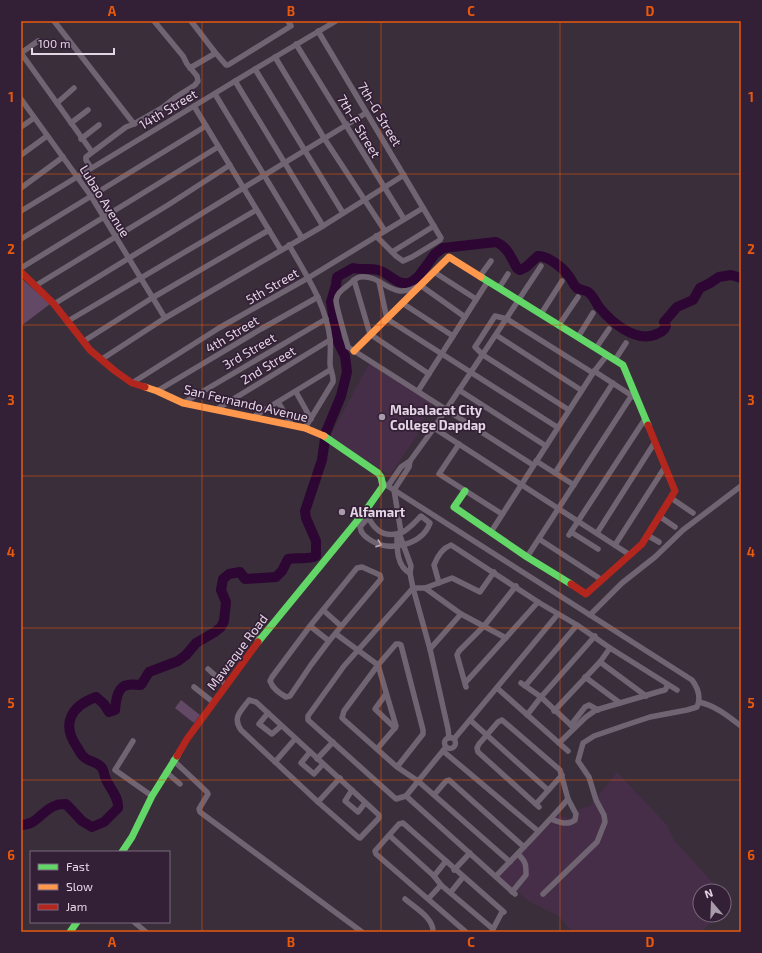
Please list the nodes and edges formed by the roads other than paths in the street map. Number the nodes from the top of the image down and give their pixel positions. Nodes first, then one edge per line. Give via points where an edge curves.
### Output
1 (54, 21) edge
2 (154, 21) edge
3 (191, 21) edge
4 (288, 21) edge
5 (336, 21) edge
6 (318, 31) junction
7 (38, 41) dead end
8 (296, 44) junction
9 (214, 51) junction
10 (21, 53) edge
11 (275, 57) junction
12 (190, 68) junction
13 (255, 69) junction
14 (236, 81) junction
15 (74, 88) dead end
16 (215, 94) junction
17 (21, 99) edge
18 (57, 103) junction
19 (194, 106) junction
20 (88, 110) dead end
21 (366, 113) junction
22 (34, 118) junction
23 (71, 123) junction
24 (134, 124) junction
25 (99, 125) dead end
26 (346, 125) junction
27 (206, 126) junction
28 (21, 127) edge
29 (47, 136) junction
30 (324, 138) junction
31 (81, 139) junction
32 (218, 147) junction
33 (304, 151) junction
34 (92, 152) junction
35 (21, 155) edge
36 (63, 157) junction
37 (285, 163) junction
38 (230, 165) junction
39 (91, 168) junction
40 (404, 175) junction
41 (78, 176) junction
42 (264, 176) junction
43 (383, 187) junction
44 (21, 188) edge
45 (244, 188) junction
46 (91, 196) junction
47 (364, 199) junction
48 (423, 208) junction
49 (256, 210) junction
50 (21, 211) edge
51 (343, 213) junction
52 (104, 217) junction
53 (404, 219) junction
54 (323, 226) junction
55 (434, 226) junction
56 (269, 230) junction
57 (385, 230) junction
58 (376, 236) junction
59 (115, 238) junction
60 (302, 238) junction
61 (21, 239) edge
62 (289, 245) junction
63 (281, 250) junction
64 (392, 252) junction
65 (128, 258) junction
66 (491, 261) dead end
67 (541, 266) dead end
68 (21, 268) edge
69 (21, 272) edge
70 (434, 272) junction
71 (508, 274) dead end
72 (480, 276) junction
73 (140, 278) junction
74 (308, 278) junction
75 (354, 280) junction
76 (488, 281) junction
77 (562, 281) dead end
78 (379, 282) junction
79 (420, 285) junction
80 (35, 286) junction
81 (499, 288) junction
82 (318, 297) junction
83 (578, 297) dead end
84 (152, 298) junction
85 (476, 299) junction
86 (519, 300) junction
87 (402, 303) junction
88 (54, 304) junction
89 (593, 313) dead end
90 (541, 314) junction
91 (465, 317) junction
92 (165, 318) junction
93 (326, 319) junction
94 (387, 319) junction
95 (507, 319) junction
96 (68, 321) junction
97 (559, 325) junction
98 (609, 329) dead end
99 (371, 335) junction
100 (496, 335) junction
101 (453, 336) junction
102 (578, 337) junction
103 (330, 340) junction
104 (84, 341) junction
105 (626, 343) dead end
106 (596, 348) junction
107 (354, 351) junction
108 (441, 354) junction
109 (483, 355) junction
110 (607, 355) junction
111 (102, 359) junction
112 (615, 360) junction
113 (330, 370) junction
114 (593, 372) junction
115 (471, 373) junction
116 (429, 374) junction
117 (132, 383) junction
118 (613, 383) junction
119 (460, 390) junction
120 (581, 390) junction
121 (157, 391) junction
122 (418, 391) junction
123 (296, 392) junction
124 (634, 397) junction
125 (278, 402) junction
126 (183, 403) junction
127 (216, 409) junction
128 (447, 410) junction
129 (569, 410) junction
130 (253, 417) junction
131 (311, 419) junction
132 (645, 419) junction
133 (292, 425) junction
134 (558, 427) junction
135 (305, 428) junction
136 (434, 428) junction
137 (655, 442) junction
138 (459, 444) junction
139 (546, 446) junction
140 (410, 461) junction
141 (535, 463) junction
142 (665, 467) junction
143 (397, 473) junction
144 (555, 473) junction
145 (403, 477) junction
146 (384, 482) junction
147 (521, 484) junction
148 (574, 485) junction
149 (741, 486) edge
150 (394, 490) junction
151 (465, 491) junction
152 (671, 498) junction
153 (559, 508) junction
154 (366, 510) junction
155 (426, 510) junction
156 (693, 513) dead end
157 (502, 514) junction
158 (421, 516) junction
159 (659, 516) junction
160 (368, 518) junction
161 (578, 521) junction
162 (675, 527) dead end
163 (491, 532) junction
164 (399, 533) junction
165 (596, 533) junction
166 (647, 535) junction
167 (539, 539) junction
168 (659, 542) dead end
169 (615, 545) junction
170 (404, 546) junction
171 (397, 547) junction
172 (598, 549) dead end
173 (630, 555) junction
174 (528, 557) junction
175 (494, 572) junction
176 (410, 573) junction
177 (602, 580) junction
178 (439, 583) junction
179 (516, 586) junction
180 (413, 588) junction
181 (424, 588) junction
182 (538, 602) junction
183 (323, 610) junction
184 (460, 614) junction
185 (558, 614) junction
186 (590, 615) junction
187 (577, 625) junction
188 (310, 626) junction
189 (341, 626) junction
190 (484, 626) junction
191 (251, 632) dead end
192 (336, 634) junction
193 (595, 636) junction
194 (506, 638) junction
195 (260, 640) junction
196 (329, 641) junction
197 (610, 648) junction
198 (430, 649) junction
199 (358, 650) junction
200 (600, 662) junction
201 (378, 664) junction
202 (208, 669) dead end
203 (585, 677) junction
204 (226, 685) junction
205 (668, 685) junction
206 (194, 687) dead end
207 (497, 688) junction
208 (677, 690) dead end
209 (386, 694) junction
210 (646, 696) junction
211 (541, 697) junction
212 (213, 702) junction
213 (699, 702) junction
214 (620, 703) junction
215 (554, 711) junction
216 (268, 712) junction
217 (528, 715) junction
218 (470, 720) junction
219 (281, 726) junction
220 (572, 726) junction
221 (741, 726) edge
222 (395, 728) junction
223 (487, 735) junction
224 (295, 739) junction
225 (451, 739) junction
226 (133, 741) dead end
227 (333, 742) junction
228 (559, 743) junction
229 (378, 749) junction
230 (445, 749) junction
231 (568, 751) dead end
232 (310, 752) junction
233 (317, 758) junction
234 (173, 760) junction
235 (275, 762) junction
236 (323, 764) junction
237 (397, 767) junction
238 (166, 772) junction
239 (562, 775) junction
240 (340, 778) junction
241 (418, 781) junction
242 (180, 784) dead end
243 (352, 790) junction
244 (548, 790) junction
245 (434, 795) junction
246 (152, 796) junction
247 (406, 796) junction
248 (568, 799) junction
249 (318, 802) junction
250 (365, 803) junction
251 (551, 819) junction
252 (538, 831) junction
253 (390, 836) junction
254 (524, 847) junction
255 (123, 851) edge
256 (470, 853) junction
257 (518, 854) junction
258 (446, 861) junction
259 (510, 862) junction
260 (454, 870) junction
261 (434, 876) junction
262 (496, 876) junction
263 (462, 877) junction
264 (441, 885) junction
265 (451, 892) junction
266 (543, 894) dead end
267 (429, 898) junction
268 (405, 900) dead end
269 (76, 923) edge
270 (135, 923) edge
271 (493, 930) edge
272 (70, 932) edge
273 (146, 932) edge
274 (362, 932) edge
275 (433, 932) edge
276 (466, 932) edge

1 - 24 street
2 - 12 street
3 - 9 street
4 - 9 street via 291,26 228,65
5 - 6 street, 14th Street
6 - 8 street, 14th Street
6 - 21 street, 7th-G Street
7 - 10 street
8 - 11 street, 14th Street
8 - 26 street, 7th-F Street
9 - 12 street via 214,54
10 - 18 street
11 - 13 street, 14th Street
11 - 30 street
12 - 24 street via 197,76 198,81 195,85
13 - 14 street, 14th Street
13 - 33 street
14 - 16 street, 14th Street
14 - 37 street
15 - 18 street
16 - 19 street, 14th Street
16 - 42 street
17 - 22 street, Lubao Avenue
18 - 23 street
19 - 27 street
19 - 39 street, 14th Street
20 - 23 street
21 - 26 street
21 - 40 street, 7th-G Street
22 - 28 street
22 - 29 street, Lubao Avenue
23 - 31 street
24 - 34 street
25 - 31 street
26 - 30 street
26 - 43 street, 7th-F Street
27 - 32 street
27 - 46 street
29 - 35 street
29 - 36 street, Lubao Avenue
30 - 33 street
30 - 47 street
31 - 34 street
32 - 38 street
32 - 52 street
33 - 37 street
33 - 51 street
34 - 39 street via 85,159
36 - 41 street, Lubao Avenue
36 - 44 street
37 - 42 street
37 - 54 street
38 - 45 street
38 - 59 street
39 - 41 street, 14th Street
40 - 43 street
40 - 48 street, 7th-G Street
41 - 46 street, Lubao Avenue
41 - 50 street, 14th Street
42 - 45 street
42 - 60 street
43 - 47 street
43 - 53 street, 7th-F Street
45 - 49 street
45 - 65 street
46 - 52 street, Lubao Avenue
46 - 61 street
47 - 51 street
47 - 57 street
48 - 53 street, 5th Street
48 - 55 street, 7th-G Street
49 - 56 street
49 - 73 street
51 - 54 street
52 - 59 street, Lubao Avenue
52 - 68 street
53 - 57 street, 5th Street
54 - 60 street
55 - 64 street
55 - 64 street via 440,240 412,258 403,261
56 - 63 street
56 - 84 street
57 - 58 street, 5th Street
58 - 64 street
58 - 74 street, 5th Street
59 - 65 street, Lubao Avenue
59 - 80 street
60 - 62 street
62 - 63 street
62 - 74 street
63 - 92 street
65 - 73 street, Lubao Avenue
65 - 88 street
66 - 72 street
67 - 86 street
69 - 80 main road, San Fernando Avenue
70 - 72 main road via 449,257
70 - 79 main road
70 - 85 street
71 - 81 street
72 - 76 main road
73 - 84 street, Lubao Avenue
73 - 96 street
74 - 82 street
74 - 117 street, 5th Street via 219,328
75 - 78 street via 359,277
75 - 99 street
75 - 107 street via 339,292 336,300 348,348
76 - 81 main road
76 - 85 street
77 - 90 street
78 - 79 street via 389,289 399,291
78 - 94 street
79 - 87 main road
79 - 91 street
80 - 88 main road, San Fernando Avenue
81 - 86 main road
82 - 93 street
82 - 121 street, 4th Street
83 - 97 street
84 - 92 street, Lubao Avenue
84 - 104 street
85 - 91 street
86 - 90 main road
86 - 95 street
87 - 94 main road
87 - 101 street
88 - 96 main road, San Fernando Avenue
89 - 102 street
90 - 97 main road
91 - 101 street
92 - 111 street
93 - 103 street
93 - 126 street, 3rd Street
94 - 99 main road
94 - 108 street
95 - 100 street
95 - 109 street via 496,316 475,347
95 - 114 street
96 - 104 main road, San Fernando Avenue
97 - 102 main road
98 - 106 street
99 - 107 main road
99 - 116 street
100 - 109 street
100 - 120 street
101 - 108 street
102 - 106 main road
103 - 113 street
103 - 127 street, 2nd Street
104 - 111 main road, San Fernando Avenue via 90,350
105 - 112 street
106 - 110 main road
107 - 122 street
108 - 115 street
108 - 116 street
109 - 115 street
109 - 129 street
110 - 112 main road
110 - 114 street
111 - 117 main road, San Fernando Avenue
112 - 124 main road via 623,365
113 - 123 street
113 - 131 street via 332,382
114 - 118 street
114 - 120 street
115 - 119 street
115 - 134 street
116 - 122 street
117 - 121 main road, San Fernando Avenue
118 - 124 street
118 - 144 street
119 - 128 street
119 - 139 street
120 - 129 street
121 - 126 main road, San Fernando Avenue
122 - 128 street
123 - 125 street
123 - 131 street
124 - 132 main road
124 - 148 street
125 - 130 street
125 - 133 street
126 - 127 main road, San Fernando Avenue
127 - 130 main road, San Fernando Avenue
128 - 136 street
128 - 141 street
129 - 134 street
130 - 133 main road, San Fernando Avenue
131 - 135 street
132 - 137 main road
132 - 161 street
133 - 135 main road, San Fernando Avenue
134 - 139 street
135 - 146 main road, San Fernando Avenue via 322,435 368,465
136 - 138 street
136 - 140 street
137 - 142 main road
137 - 165 street
138 - 147 street
138 - 151 street via 439,474
139 - 141 street
140 - 143 street
140 - 145 street
141 - 144 street
141 - 147 street
142 - 152 main road via 675,491
142 - 169 street
143 - 145 street
143 - 146 street
144 - 148 street
145 - 150 street
146 - 150 street
146 - 154 main road, Mawaque Road
147 - 153 street
147 - 157 street
148 - 153 street
149 - 186 street via 683,530 655,557 622,583
150 - 155 street
150 - 164 street
151 - 157 street
151 - 163 main road via 454,507
152 - 156 street
152 - 159 main road
153 - 161 street
153 - 167 street
154 - 160 street
154 - 195 main road, Mawaque Road
155 - 158 street
155 - 186 street
157 - 163 street
158 - 164 street
158 - 170 street via 429,521 430,525 423,534
159 - 162 street
159 - 166 main road
160 - 164 street via 374,528 381,533
160 -> 171 street via 360,527 365,537 377,544
161 - 165 street
161 - 172 street via 570,534
163 - 174 main road
164 - 170 street
164 - 171 street
165 - 169 street
166 - 168 street
166 - 173 main road via 642,544
167 - 174 street
167 - 177 street
169 - 173 street
170 - 171 street
170 - 176 street via 411,566
171 - 176 street via 403,569
173 - 177 main road
174 - 177 main road via 586,594
175 - 178 street via 480,592 455,578
175 - 178 street via 451,545 439,555 434,565
175 - 179 street
176 - 180 street
178 - 181 street
179 - 182 street
179 - 190 street
180 - 181 street
180 - 198 street
180 - 199 street
181 - 184 street
182 - 185 street
182 - 194 street
183 - 188 street
183 - 189 street
183 - 189 street via 359,567 380,575 381,579
184 - 190 street
184 - 198 street
185 - 187 street
185 - 207 street
186 - 213 street via 692,680 696,685
187 - 193 street
187 - 211 street via 523,684
188 - 196 street
188 - 196 street via 270,681 281,694 290,696
189 - 192 street
190 - 194 street
190 - 194 street via 457,655 466,685
191 - 195 street
192 - 196 street
192 - 199 street
193 - 197 street
193 - 211 street
195 - 204 main road, Mawaque Road
197 - 200 street
197 - 205 street
198 - 225 street
199 - 201 street
199 - 227 street via 308,716 308,720
200 - 203 street
200 - 210 street
201 - 209 street
201 - 229 street via 344,711 342,718
201 - 237 street via 396,644 401,645 423,730
202 - 204 street
203 - 214 street
203 - 215 street
204 - 212 main road, Mawaque Road
205 - 208 street
205 - 210 street via 664,690
206 - 212 street
207 - 217 street
207 - 218 street
209 - 222 street
209 - 222 street via 374,711
210 - 214 street
211 - 215 street
211 - 217 street
212 - 234 main road, Mawaque Road
213 - 221 street via 709,704
213 - 266 street via 697,707 626,725 594,736 583,743 578,761 589,777 605,822 597,842
214 - 220 street via 598,710
215 - 220 street
216 - 219 street
216 - 219 street via 259,724 272,734
216 - 235 street via 256,702 249,700 236,718 236,724
217 - 228 street
218 - 223 street
218 - 225 street
219 - 224 street
220 - 228 street
222 - 229 street
223 - 239 street via 502,720 558,768
223 - 244 street
223 - 244 street via 479,744 478,752 537,806
224 - 232 street
224 - 235 street
225 - 230 street via 445,742
225 - 230 street via 456,742 454,747
226 - 246 street via 115,770
227 - 233 street
227 - 247 street via 396,799
228 - 231 street
229 - 237 street
230 - 241 street
230 - 252 street
232 - 233 street
232 - 236 street via 302,763 314,774
233 - 236 street
234 - 238 main road, Mawaque Road
234 - 274 street via 207,792 200,812
235 - 249 street
236 - 240 street
237 - 241 street
238 - 242 street
238 - 246 main road, Mawaque Road
239 - 244 street
239 - 248 street
240 - 243 street
240 - 249 street
241 - 245 street
241 - 247 street
243 - 250 street
243 - 250 street via 345,801 358,812
245 - 254 street via 449,780
245 - 259 street
246 - 255 main road, Mawaque Road
247 - 256 street
248 - 251 street
248 - 251 street via 576,814 575,820 562,823
249 - 250 street via 360,838 379,818 379,815
251 - 252 street
252 - 254 street
253 - 258 street via 399,824 403,823
253 - 261 street
253 - 267 street via 375,850 376,854
254 - 257 street
256 - 260 street
256 - 262 street
257 - 259 street
257 - 262 street via 526,865 526,875 514,893
258 - 260 street
258 - 261 street
259 - 262 street
260 - 263 street
261 - 264 street
263 - 265 street
263 - 271 street via 503,912
264 - 265 street
264 - 267 street
265 - 271 street
267 - 276 street
268 - 275 street via 424,914 433,927
269 - 272 main road
270 - 273 street

